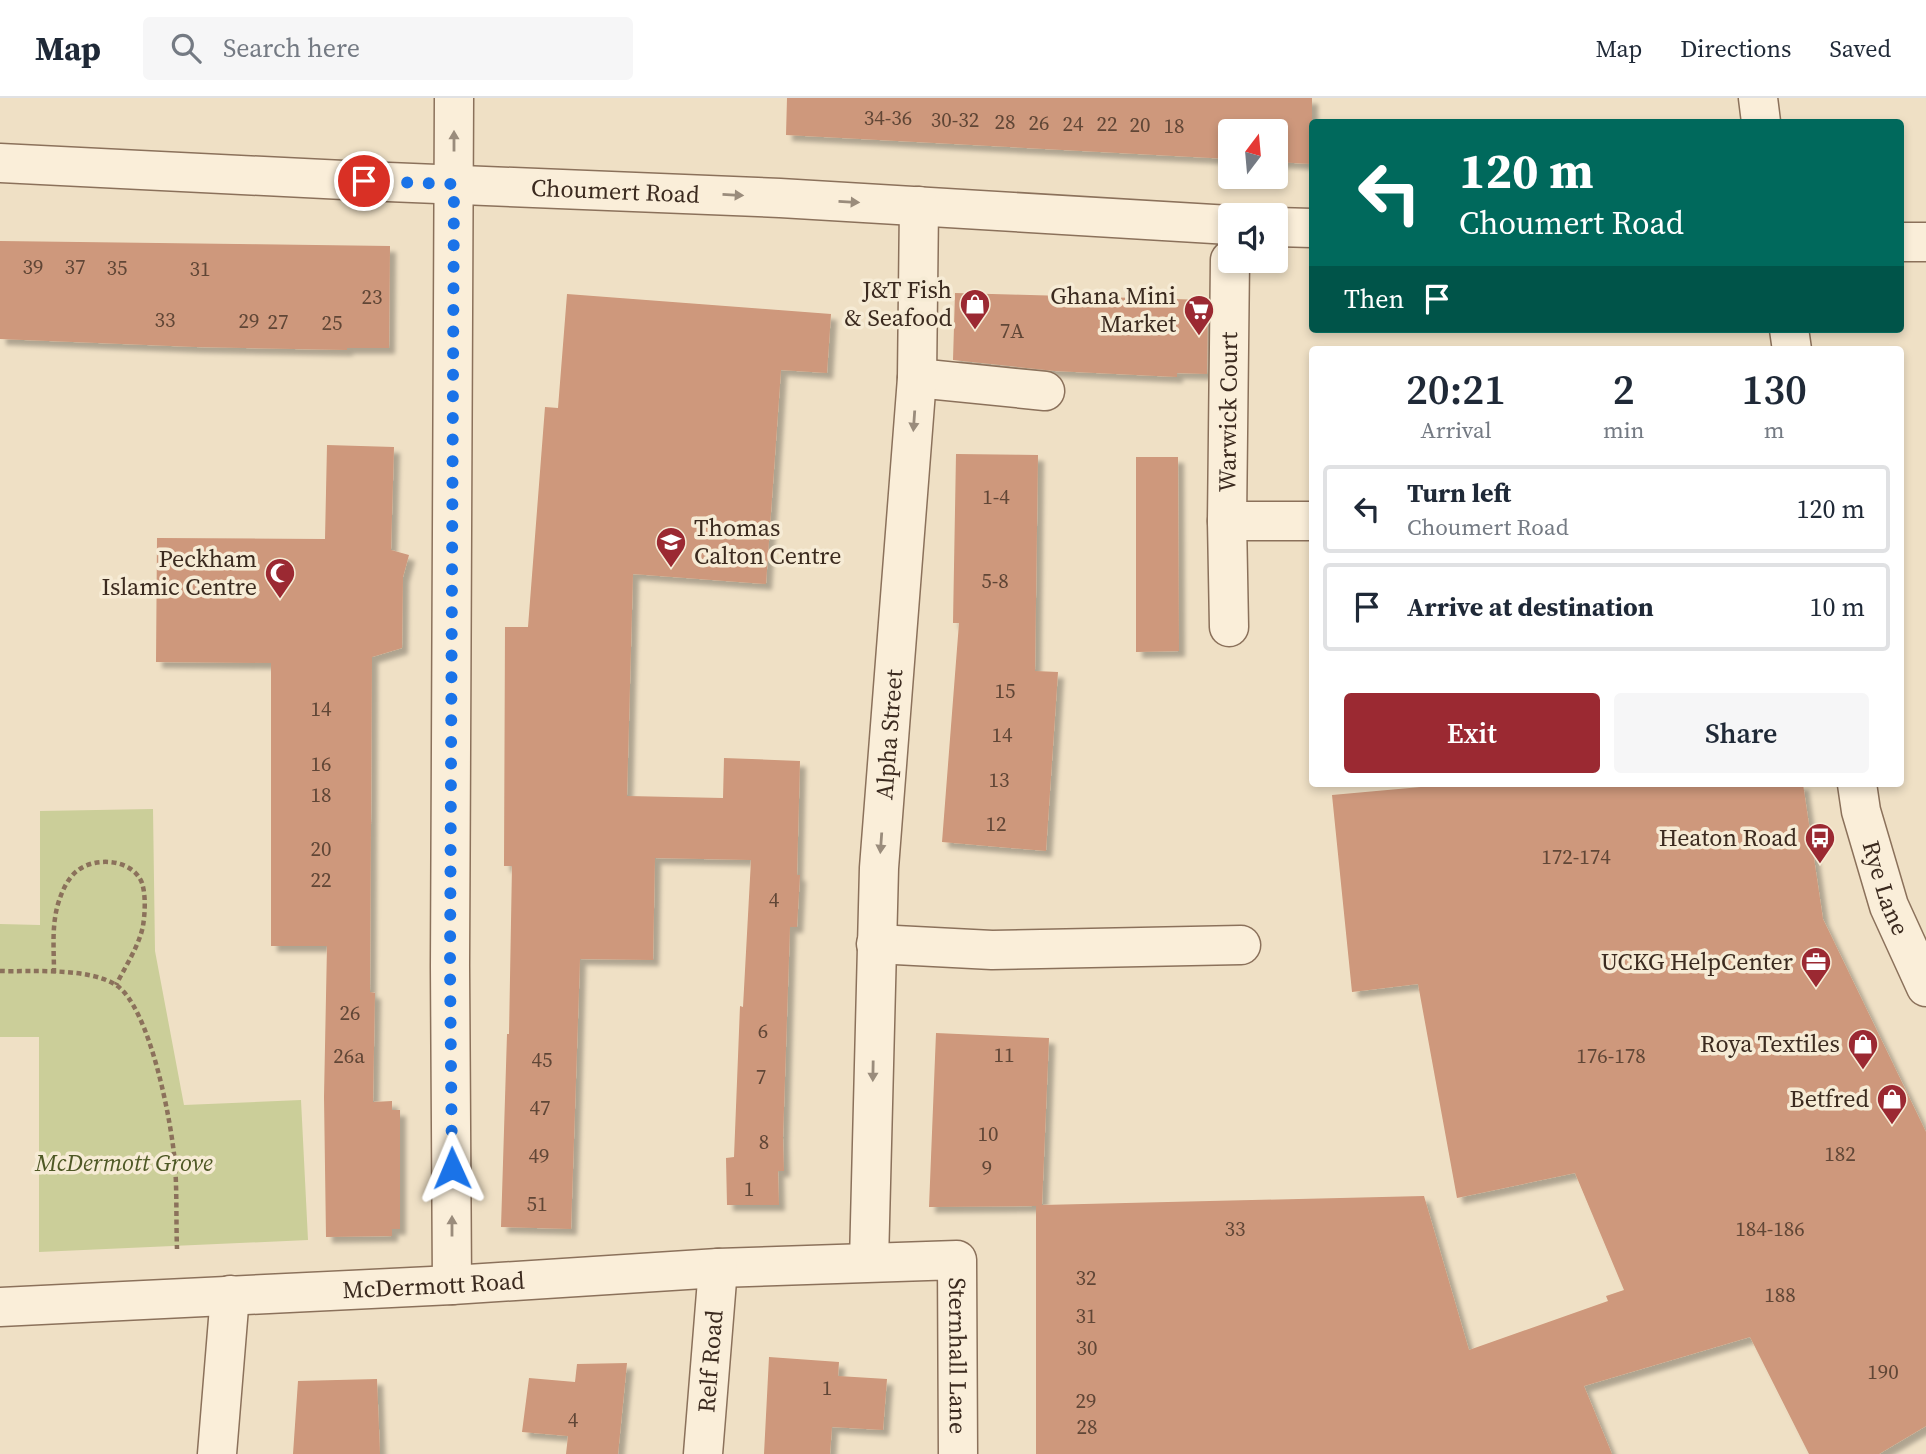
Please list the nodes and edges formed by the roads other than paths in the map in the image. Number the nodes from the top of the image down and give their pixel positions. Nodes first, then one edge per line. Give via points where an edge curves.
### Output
1 (454, 98) edge
2 (1758, 98) edge
3 (1761, 119) edge
4 (0, 163) edge
5 (454, 184) junction
6 (919, 206) junction
7 (1218, 224) edge
8 (1288, 227) edge
9 (1309, 228) edge
10 (1904, 242) edge
11 (1926, 242) edge
12 (1230, 273) edge
13 (917, 377) junction
14 (1045, 391) dead end
15 (1227, 521) junction
16 (1309, 521) edge
17 (1229, 627) dead end
18 (1857, 787) edge
19 (876, 944) junction
20 (1241, 945) dead end
21 (1926, 987) edge
22 (869, 1262) junction
23 (718, 1268) junction
24 (452, 1284) junction
25 (230, 1295) junction
26 (0, 1307) edge
27 (217, 1454) edge
28 (703, 1454) edge
29 (958, 1454) edge

5 -> 1 street
2 - 3 street
4 - 5 street, Choumert Road
5 -> 6 street, Choumert Road
24 -> 5 street
6 - 7 street, Choumert Road
6 - 13 street, Alpha Street
8 - 9 street
10 - 11 street
12 - 15 street, Warwick Court
13 - 14 street
13 -> 19 street, Alpha Street
15 - 16 street, Warwick Court
15 - 17 street, Warwick Court
18 - 21 street, Rye Lane via 1889,906
19 - 20 street via 992,950
19 -> 22 street, Alpha Street
22 - 23 street, McDermott Road
22 - 29 street, Sternhall Lane via 957,1260
23 - 24 street, McDermott Road
23 - 28 street, Relf Road
24 - 25 street, McDermott Road
25 - 26 street, McDermott Road
25 - 27 street

